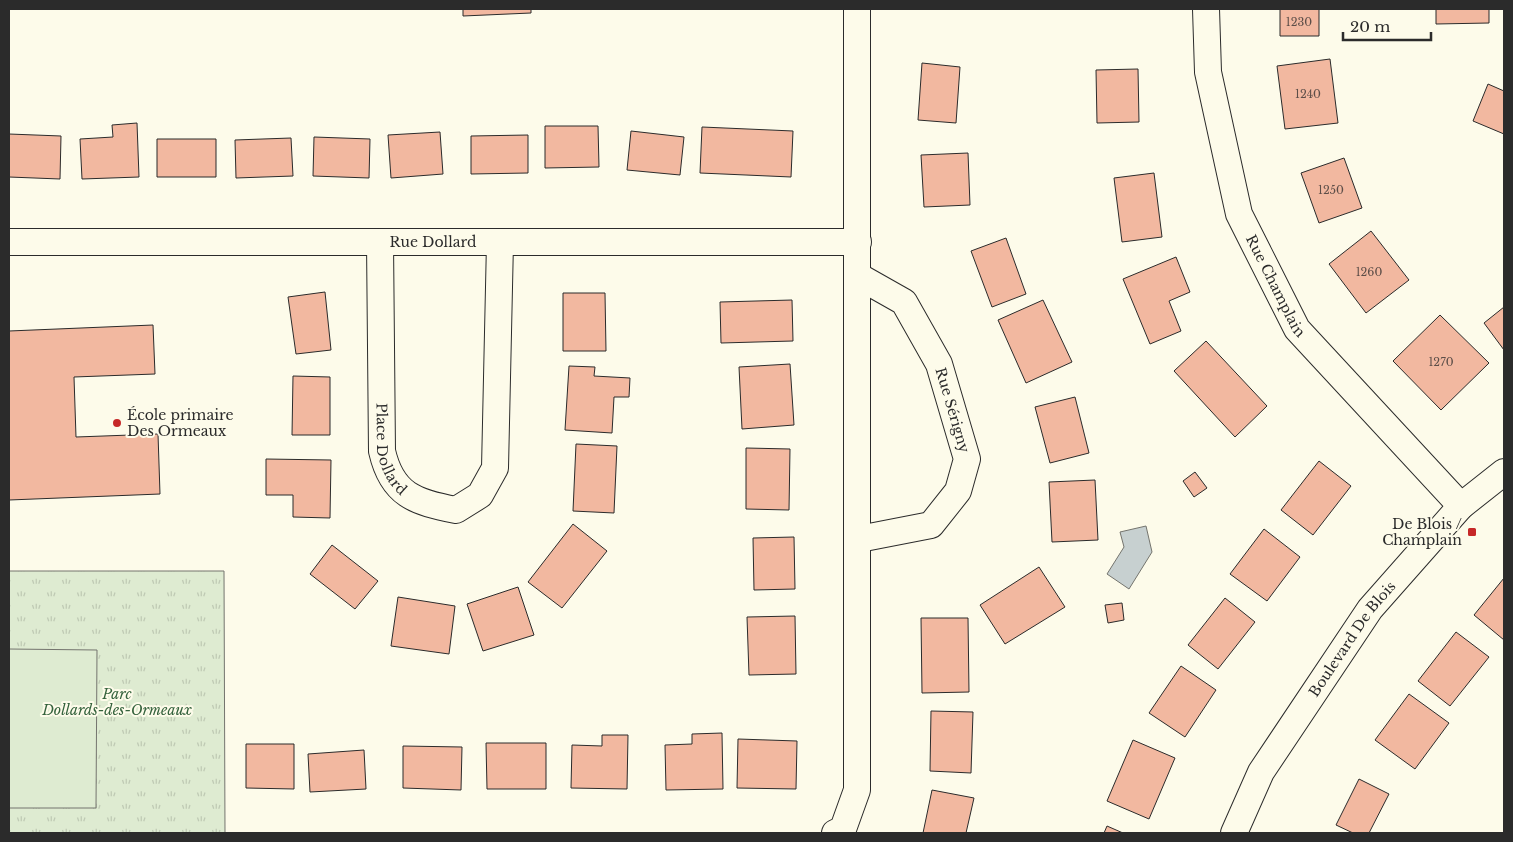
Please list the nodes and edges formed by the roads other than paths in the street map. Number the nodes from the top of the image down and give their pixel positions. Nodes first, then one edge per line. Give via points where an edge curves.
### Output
1 (858, 9) edge
2 (1206, 9) edge
3 (9, 242) edge
4 (380, 242) junction
5 (500, 242) junction
6 (858, 242) junction
7 (858, 276) junction
8 (1504, 472) edge
9 (1461, 506) junction
10 (859, 539) junction
11 (835, 833) edge
12 (1234, 833) edge

1 - 6 street
2 - 9 street, Rue Champlain via 1208,72 1239,214 1297,329
3 - 4 street, Rue Dollard
4 - 5 street, Rue Dollard
4 - 5 street, Place Dollard via 382,451 387,472 410,496 426,504 456,510 480,495 495,468
5 - 6 street, Rue Dollard
6 - 7 street
7 - 10 street
7 - 10 street, Rue Sérigny via 904,302 939,364 967,460 958,491 931,525
8 - 9 street, Boulevard De Blois
9 - 12 street, Boulevard De Blois via 1370,609 1261,772
10 - 11 street via 857,790 843,828

